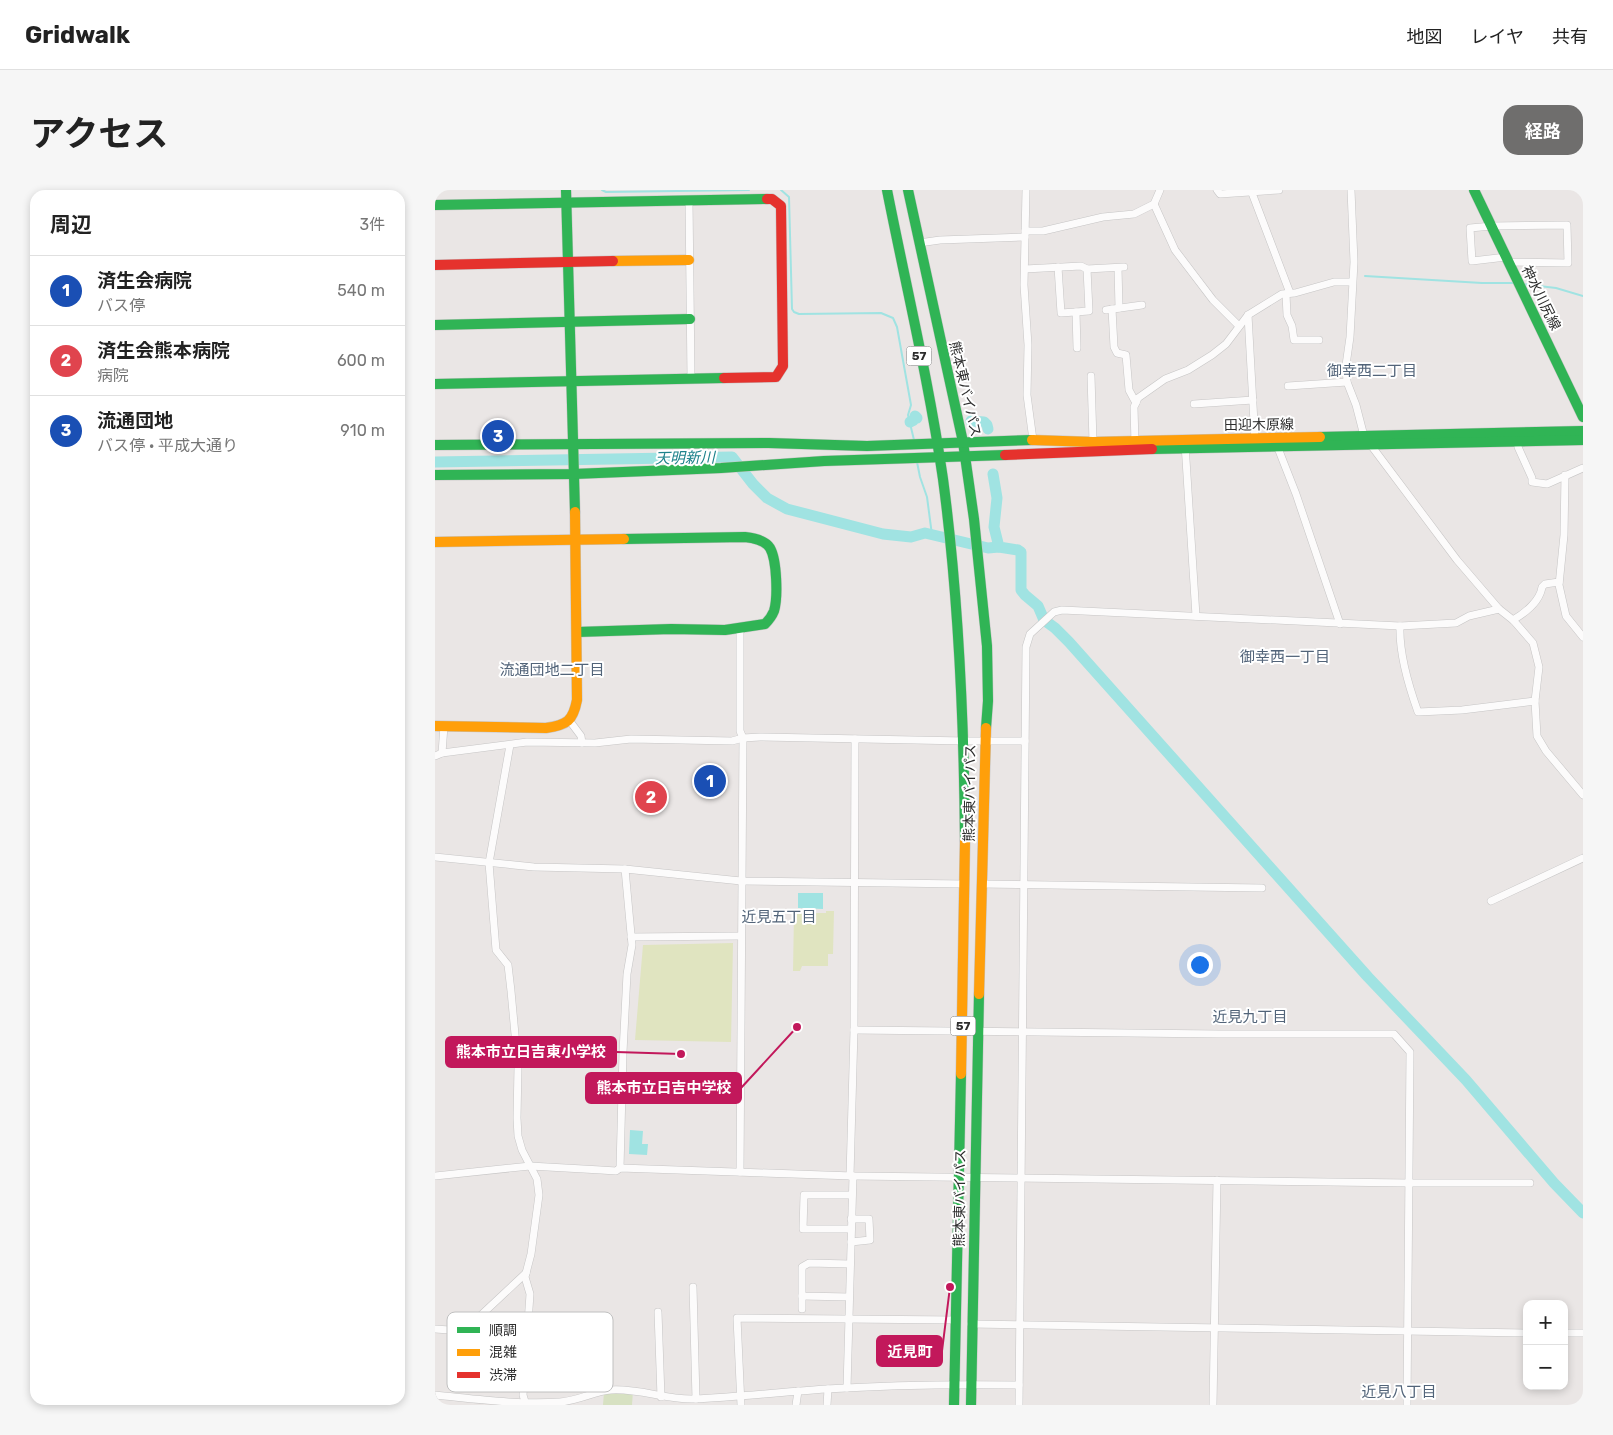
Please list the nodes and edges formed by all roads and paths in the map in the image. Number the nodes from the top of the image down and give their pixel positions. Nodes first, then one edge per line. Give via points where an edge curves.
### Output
1 (566, 190) edge
2 (887, 190) edge
3 (908, 190) edge
4 (1026, 190) edge
5 (1161, 190) edge
6 (1217, 190) edge
7 (1279, 190) edge
8 (1351, 190) edge
9 (1474, 190) edge
10 (1251, 193) junction
11 (689, 200) junction
12 (566, 203) junction
13 (1154, 204) junction
14 (435, 205) edge
15 (1491, 226) junction
16 (1025, 234) junction
17 (919, 244) junction
18 (1508, 259) junction
19 (689, 260) junction
20 (569, 262) junction
21 (435, 265) edge
22 (1058, 268) junction
23 (1025, 269) junction
24 (1087, 269) junction
25 (1352, 282) junction
26 (1288, 293) junction
27 (1143, 306) dead end
28 (1113, 309) junction
29 (1076, 312) junction
30 (1248, 315) junction
31 (690, 319) junction
32 (570, 321) junction
33 (435, 325) edge
34 (1239, 326) junction
35 (1319, 340) dead end
36 (1077, 348) dead end
37 (1091, 376) dead end
38 (691, 378) junction
39 (572, 382) junction
40 (1347, 382) junction
41 (435, 384) edge
42 (1289, 386) dead end
43 (1253, 400) junction
44 (1136, 404) junction
45 (1194, 404) dead end
46 (1583, 418) edge
47 (1583, 431) edge
48 (1033, 440) junction
49 (1367, 440) junction
50 (1583, 440) edge
51 (1518, 441) junction
52 (963, 442) junction
53 (1093, 442) junction
54 (1275, 442) junction
55 (937, 443) junction
56 (1255, 443) junction
57 (1185, 444) junction
58 (574, 445) junction
59 (1135, 445) junction
60 (435, 446) edge
61 (965, 456) junction
62 (939, 458) junction
63 (1583, 468) edge
64 (574, 469) junction
65 (435, 475) edge
66 (1565, 475) junction
67 (574, 540) junction
68 (435, 542) edge
69 (1559, 582) junction
70 (1499, 609) junction
71 (1195, 616) junction
72 (1513, 620) junction
73 (1340, 624) junction
74 (1400, 626) junction
75 (740, 629) junction
76 (577, 632) junction
77 (1583, 637) edge
78 (1535, 701) junction
79 (569, 720) junction
80 (439, 726) edge
81 (743, 738) junction
82 (855, 739) junction
83 (965, 741) junction
84 (985, 741) junction
85 (1025, 741) junction
86 (582, 743) junction
87 (509, 745) junction
88 (438, 755) edge
89 (1583, 795) edge
90 (435, 857) edge
91 (1583, 858) edge
92 (489, 863) junction
93 (625, 869) junction
94 (741, 881) junction
95 (855, 882) junction
96 (965, 884) junction
97 (982, 884) junction
98 (1023, 884) junction
99 (1262, 888) dead end
100 (1491, 902) dead end
101 (741, 936) junction
102 (631, 937) junction
103 (855, 1030) junction
104 (963, 1032) junction
105 (979, 1032) junction
106 (1022, 1032) junction
107 (531, 1166) junction
108 (621, 1168) junction
109 (740, 1172) junction
110 (435, 1176) edge
111 (851, 1176) junction
112 (958, 1176) junction
113 (973, 1176) junction
114 (1021, 1177) junction
115 (1217, 1180) junction
116 (1409, 1183) junction
117 (1529, 1183) dead end
118 (852, 1195) junction
119 (851, 1219) junction
120 (851, 1229) junction
121 (851, 1242) junction
122 (850, 1264) junction
123 (525, 1273) junction
124 (693, 1287) dead end
125 (802, 1296) junction
126 (849, 1297) junction
127 (802, 1309) dead end
128 (484, 1312) edge
129 (529, 1312) edge
130 (659, 1312) dead end
131 (848, 1319) junction
132 (957, 1320) junction
133 (971, 1324) junction
134 (1019, 1324) junction
135 (1215, 1328) junction
136 (1407, 1331) junction
137 (1523, 1332) edge
138 (1568, 1333) edge
139 (1583, 1333) edge
140 (955, 1384) junction
141 (971, 1384) junction
142 (1019, 1385) junction
143 (847, 1388) junction
144 (828, 1389) junction
145 (613, 1390) edge
146 (798, 1391) junction
147 (605, 1392) edge
148 (435, 1395) edge
149 (661, 1396) junction
150 (740, 1396) junction
151 (696, 1399) junction
152 (484, 1402) edge
153 (573, 1403) edge
154 (526, 1404) edge
155 (741, 1405) edge
156 (795, 1405) edge
157 (827, 1405) edge
158 (954, 1405) edge
159 (971, 1405) edge
160 (1019, 1405) edge
161 (1213, 1405) edge
162 (1407, 1405) edge

1 - 12 main road
2 - 55 main road, 熊本東バイパス / 57
3 - 17 main road, 熊本東バイパス / 57
4 - 16 street
5 - 13 street
6 - 10 street via 1220,194
7 - 10 street
8 - 25 street
9 - 15 main road, 神水川尻線
10 - 26 street
11 - 12 main road
11 - 19 street
11 - 38 main road via 771,199 781,206 783,366 776,377
12 - 14 main road
12 - 20 main road
13 - 16 street via 1134,214 1103,217
13 - 34 street via 1175,250 1213,300
15 - 18 main road, 神水川尻線
15 - 18 street via 1469,228 1472,261
15 - 18 street via 1567,225 1568,263
16 - 17 street
16 - 23 street
17 - 52 main road, 熊本東バイパス / 57
18 - 46 main road, 神水川尻線
19 - 20 main road
19 - 31 street
20 - 21 main road
20 - 32 main road
22 - 23 street
22 - 24 street via 1081,266
22 - 29 street via 1061,313
23 - 48 street via 1027,395
24 - 28 street via 1121,267
24 - 29 street via 1089,311
25 - 26 street via 1334,282
25 - 40 street
26 - 30 street
26 - 35 street via 1287,315 1294,340
27 - 28 street
28 - 44 street via 1114,347 1117,353 1126,356 1129,390
29 - 36 street
30 - 34 street
30 - 43 street
31 - 32 main road
31 - 38 street
32 - 33 main road
32 - 39 main road
34 - 44 street via 1227,344 1188,370 1165,379 1138,398
37 - 53 street
38 - 39 main road
39 - 41 main road
39 - 58 main road
40 - 42 street
40 - 49 street
43 - 45 street
43 - 56 street
44 - 59 street
47 - 49 main road, 田迎木原線
48 - 52 main road, 田迎木原線
48 - 53 main road, 田迎木原線
49 - 51 main road, 田迎木原線
49 - 54 main road, 田迎木原線
49 - 70 street via 1457,560
50 - 51 main road, 田迎木原線
51 - 66 street via 1517,448 1532,482 1547,484
52 - 55 main road, 田迎木原線
52 - 61 main road, 熊本東バイパス / 57
53 - 59 main road, 田迎木原線
54 - 56 main road, 田迎木原線
54 - 73 street
55 - 58 main road, 田迎木原線 via 867,446 769,443
55 - 62 main road, 熊本東バイパス / 57
56 - 57 main road, 田迎木原線
57 - 59 main road, 田迎木原線
57 - 71 street
58 - 60 main road, 田迎木原線
58 - 64 main road
59 - 61 main road, 田迎木原線
61 - 62 main road, 田迎木原線
61 - 84 main road, 熊本東バイパス / 57 via 987,646
62 - 64 main road, 田迎木原線 via 721,468
62 - 83 main road, 熊本東バイパス / 57 via 959,648
63 - 66 street
64 - 65 main road, 田迎木原線
64 - 67 main road
66 - 69 street
67 - 68 main road
67 - 75 main road via 758,539 770,548 776,603 765,624
67 - 76 main road
69 - 72 street via 1542,586 1541,594
69 - 77 street via 1566,616
70 - 72 street
70 - 74 street via 1469,616 1456,623
71 - 73 street
71 - 85 street via 1054,612 1030,634 1026,647
72 - 78 street via 1533,643 1538,659
73 - 74 street
74 - 78 street via 1405,663 1418,712
75 - 76 main road
75 - 81 street via 740,731
76 - 79 main road via 577,700
78 - 89 street via 1537,736
79 - 80 main road via 561,726 546,728
79 - 86 street via 581,736
80 - 88 street
81 - 82 street
81 - 86 street via 732,741 631,739
81 - 94 street
82 - 83 street
82 - 95 street
83 - 84 street
83 - 96 main road, 熊本東バイパス / 57
84 - 85 street
84 - 97 main road, 熊本東バイパス / 57
85 - 98 street
86 - 87 street via 527,742
87 - 88 street
87 - 92 street
90 - 92 street
91 - 100 street
92 - 93 street
92 - 107 street via 496,950 507,965 511,991 518,1067 518,1136
93 - 94 street
93 - 102 street
94 - 95 street
94 - 101 street
95 - 96 street
95 - 103 street
96 - 104 main road, 熊本東バイパス / 57
97 - 98 street
97 - 105 main road, 熊本東バイパス / 57
98 - 99 street
98 - 106 street
101 - 102 street
101 - 109 street
102 - 108 street via 623,1052
103 - 104 street
103 - 111 street
104 - 105 street
104 - 112 main road, 熊本東バイパス / 57
105 - 106 street
105 - 113 main road, 熊本東バイパス / 57
106 - 114 street
106 - 116 street via 1394,1034 1410,1052
107 - 108 street via 615,1171
107 - 110 street
107 - 123 street via 539,1195 531,1254
108 - 109 street
109 - 111 street
111 - 112 street
111 - 118 street
112 - 113 street
112 - 132 main road, 熊本東バイパス / 57
113 - 114 street
113 - 133 main road, 熊本東バイパス / 57
114 - 115 street
114 - 134 street
115 - 116 street
115 - 135 street
116 - 117 street
116 - 136 street
118 - 119 street
118 - 120 street via 804,1195 803,1229
119 - 120 street
119 - 121 street via 869,1219 870,1240
120 - 121 street
121 - 122 street
122 - 125 street via 809,1263 802,1267
122 - 126 street
123 - 128 street
123 - 129 street via 530,1294
124 - 151 street
125 - 126 street
125 - 127 street
126 - 131 street
130 - 149 street
131 - 132 street
131 - 143 street
131 - 150 street via 737,1318
132 - 140 main road, 熊本東バイパス / 57
133 - 134 street
133 - 141 main road, 熊本東バイパス / 57
134 - 135 street
134 - 142 street
135 - 136 street
135 - 161 street
136 - 137 street
136 - 162 street
138 - 139 street
140 - 141 street
140 - 143 street
140 - 158 main road, 熊本東バイパス / 57
141 - 142 street
141 - 159 main road, 熊本東バイパス / 57
142 - 160 street
143 - 144 street
144 - 146 street
144 - 157 street
145 - 149 street
146 - 150 street
146 - 156 street
147 - 153 street
148 - 152 street
149 - 151 street
150 - 151 street
150 - 155 street
152 - 154 street
153 - 154 street

